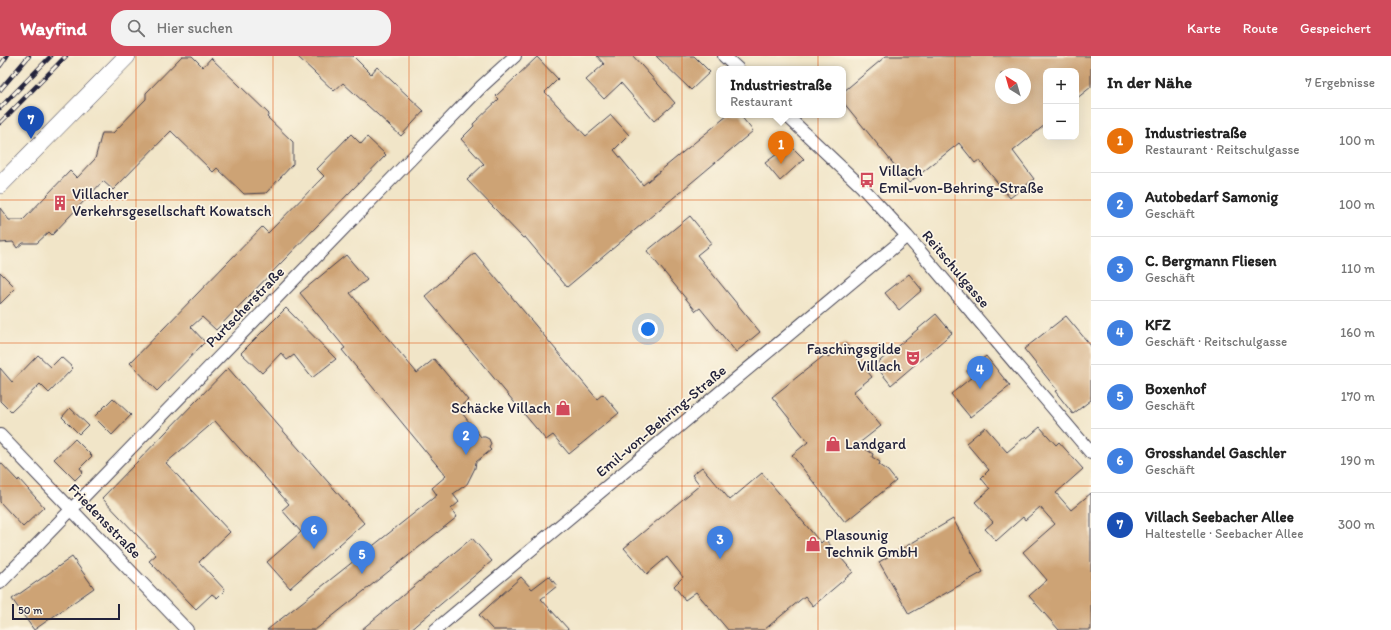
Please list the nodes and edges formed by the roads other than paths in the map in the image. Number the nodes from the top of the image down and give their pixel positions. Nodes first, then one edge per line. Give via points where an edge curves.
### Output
1 (127, 56) edge
2 (515, 56) edge
3 (724, 56) edge
4 (735, 66) edge
5 (789, 118) edge
6 (0, 185) edge
7 (907, 236) junction
8 (0, 435) edge
9 (1091, 453) edge
10 (72, 510) junction
11 (0, 583) edge
12 (187, 630) edge
13 (435, 630) edge

1 - 6 street
2 - 10 street, Purtscherstraße via 482,86
3 - 4 street
5 - 7 street, Reitschulgasse via 873,198
7 - 9 street, Reitschulgasse
7 - 13 street, Emil-von-Behring-Straße
8 - 10 street, Friedensstraße
10 - 11 street, Purtscherstraße
10 - 12 street, Friedensstraße

